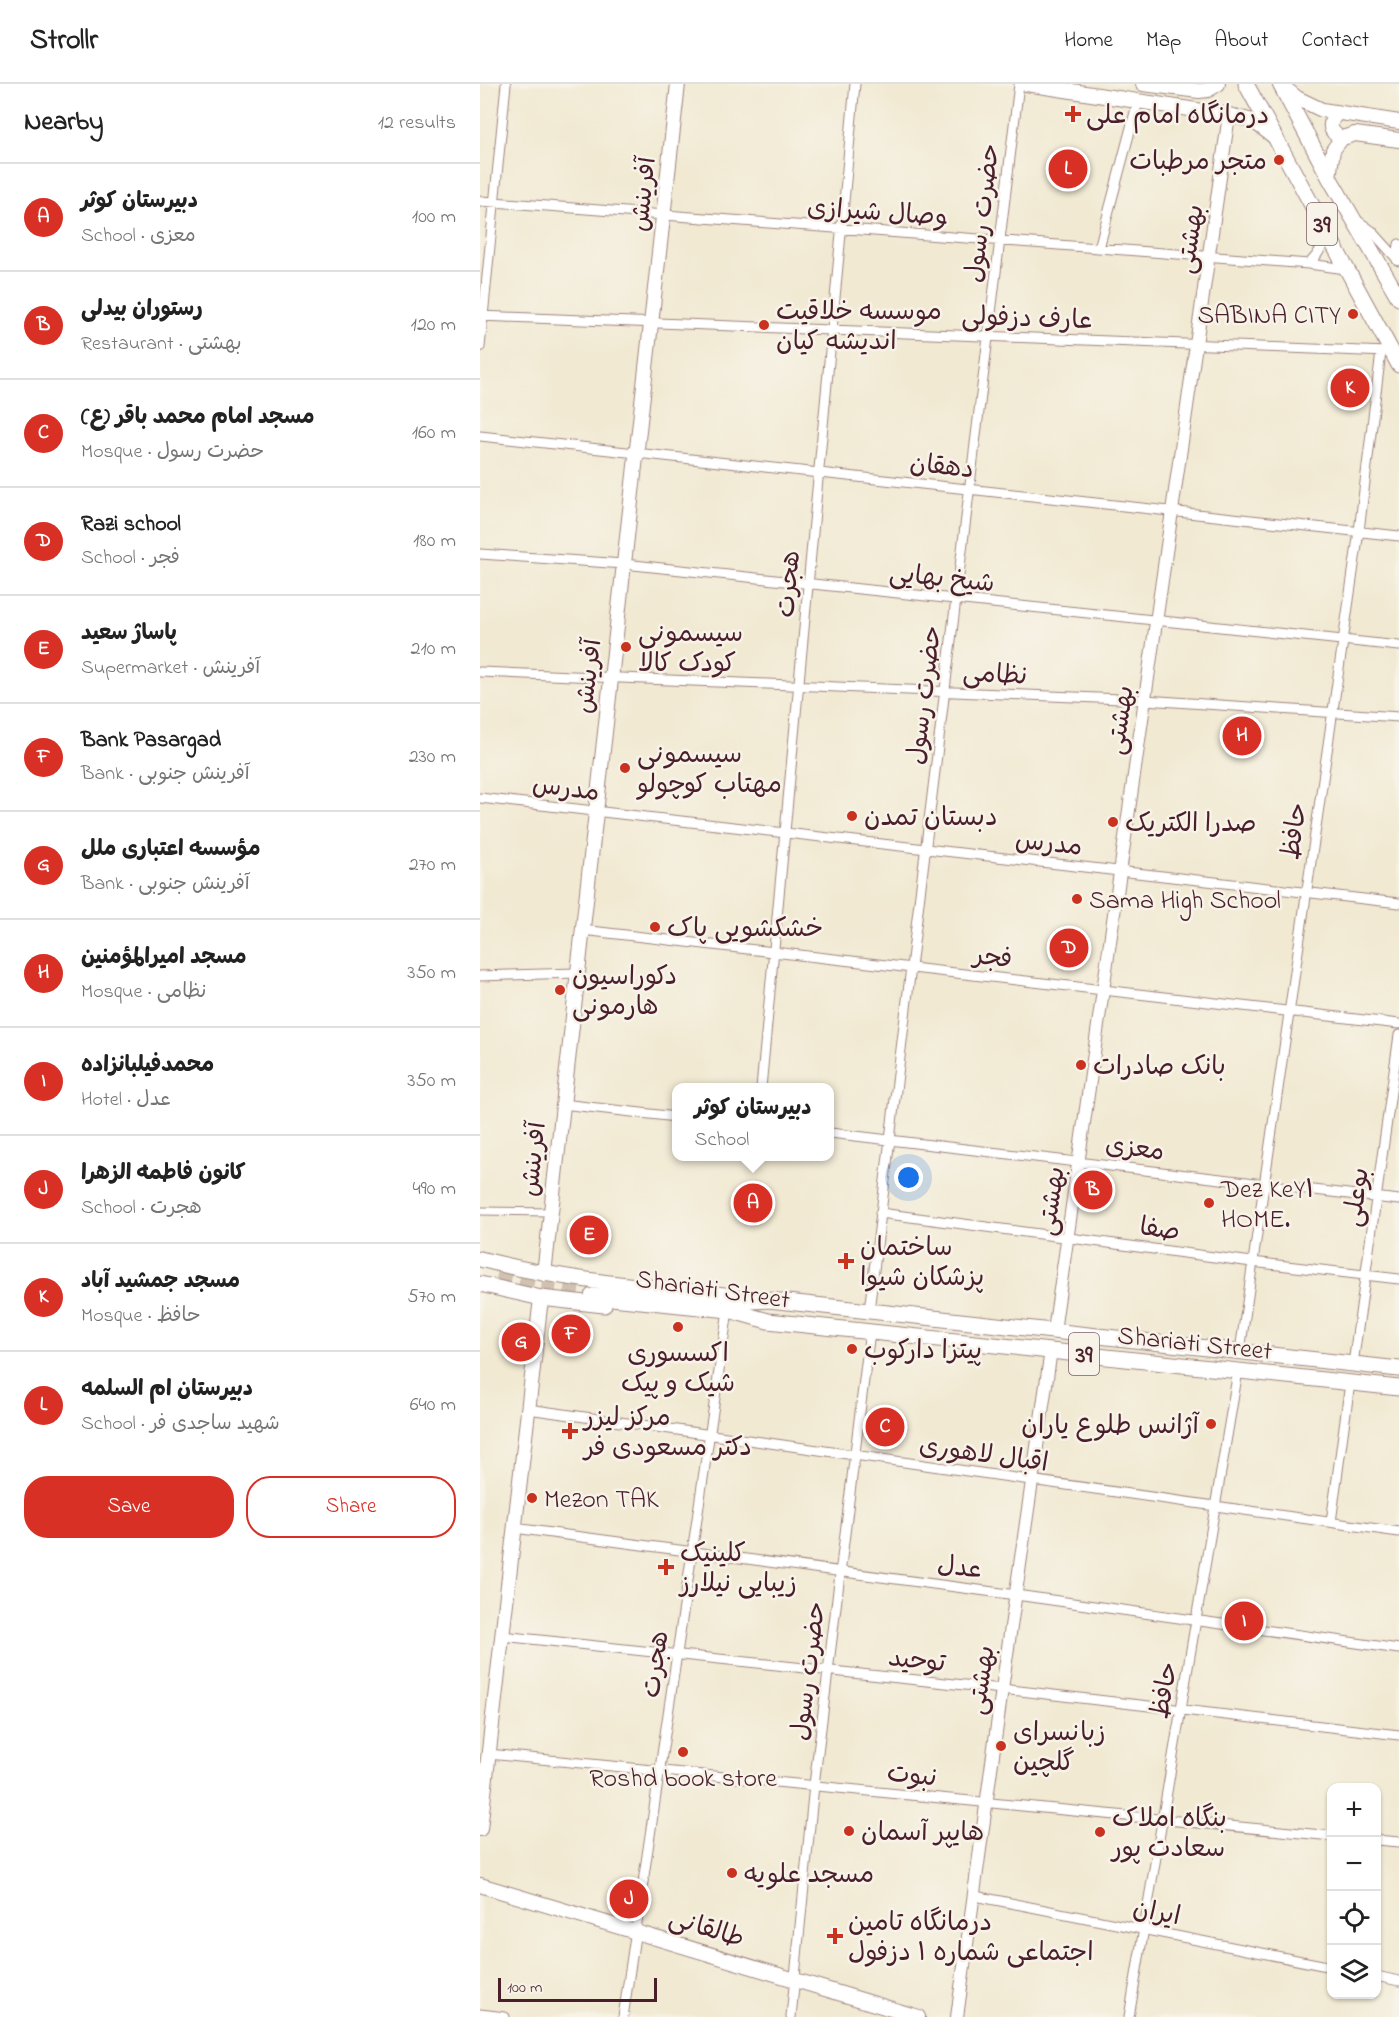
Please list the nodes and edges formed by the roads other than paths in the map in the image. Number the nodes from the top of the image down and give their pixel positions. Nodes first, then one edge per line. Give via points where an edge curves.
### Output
1 (506, 84) edge
2 (678, 84) edge
3 (855, 84) edge
4 (1019, 84) edge
5 (1026, 84) edge
6 (1143, 84) edge
7 (1218, 84) edge
8 (1246, 84) edge
9 (1280, 84) edge
10 (1138, 101) junction
11 (1338, 113) junction
12 (1229, 115) junction
13 (1399, 122) edge
14 (1275, 137) junction
15 (1342, 138) junction
16 (1399, 140) edge
17 (1329, 177) junction
18 (480, 201) edge
19 (496, 203) junction
20 (663, 215) junction
21 (1351, 216) junction
22 (842, 229) junction
23 (1327, 232) junction
24 (999, 241) junction
25 (1399, 244) edge
26 (1099, 248) junction
27 (1209, 257) junction
28 (1398, 260) edge
29 (1310, 264) junction
30 (1347, 269) junction
31 (1399, 298) edge
32 (481, 316) edge
33 (651, 323) junction
34 (832, 330) junction
35 (987, 336) junction
36 (1196, 345) junction
37 (480, 347) edge
38 (1393, 358) edge
39 (480, 436) edge
40 (636, 453) junction
41 (819, 473) junction
42 (969, 489) junction
43 (1172, 511) junction
44 (1359, 531) junction
45 (1399, 536) edge
46 (480, 554) edge
47 (624, 564) junction
48 (808, 584) junction
49 (955, 600) junction
50 (1156, 621) junction
51 (1342, 640) junction
52 (1399, 646) edge
53 (480, 672) edge
54 (611, 676) junction
55 (799, 685) junction
56 (944, 692) junction
57 (1145, 700) junction
58 (1332, 712) junction
59 (1399, 717) edge
60 (480, 798) edge
61 (596, 811) junction
62 (785, 833) junction
63 (925, 849) junction
64 (1120, 871) junction
65 (1306, 892) junction
66 (1399, 903) edge
67 (582, 930) junction
68 (774, 952) junction
69 (910, 967) junction
70 (577, 973) junction
71 (480, 976) edge
72 (1103, 991) junction
73 (1289, 1011) junction
74 (1399, 1024) edge
75 (1399, 1035) edge
76 (761, 1083) edge
77 (562, 1104) junction
78 (672, 1117) edge
79 (834, 1133) edge
80 (890, 1139) junction
81 (1079, 1162) junction
82 (1264, 1184) junction
83 (1377, 1197) junction
84 (1399, 1200) edge
85 (480, 1211) edge
86 (550, 1212) junction
87 (880, 1213) junction
88 (1068, 1237) junction
89 (480, 1259) edge
90 (1252, 1262) junction
91 (480, 1269) edge
92 (544, 1274) junction
93 (480, 1275) edge
94 (1366, 1275) junction
95 (499, 1277) junction
96 (1399, 1279) edge
97 (480, 1284) edge
98 (591, 1293) junction
99 (541, 1298) junction
100 (868, 1311) junction
101 (727, 1317) junction
102 (768, 1321) junction
103 (870, 1331) junction
104 (1054, 1331) junction
105 (1051, 1350) junction
106 (1240, 1351) junction
107 (1353, 1364) junction
108 (1399, 1369) edge
109 (1238, 1371) junction
110 (1350, 1383) junction
111 (1399, 1388) edge
112 (528, 1409) junction
113 (708, 1435) junction
114 (855, 1456) junction
115 (1033, 1482) junction
116 (1215, 1506) junction
117 (1330, 1522) junction
118 (514, 1528) junction
119 (1399, 1532) edge
120 (691, 1551) junction
121 (840, 1571) junction
122 (1016, 1595) junction
123 (1196, 1620) junction
124 (502, 1636) junction
125 (1399, 1649) edge
126 (676, 1654) junction
127 (828, 1670) junction
128 (1002, 1689) junction
129 (1181, 1710) junction
130 (1399, 1735) edge
131 (489, 1754) junction
132 (659, 1770) junction
133 (814, 1785) junction
134 (986, 1802) junction
135 (1162, 1819) junction
136 (480, 1829) edge
137 (1327, 1836) edge
138 (1381, 1840) edge
139 (1399, 1842) edge
140 (480, 1885) edge
141 (975, 1896) junction
142 (1143, 1929) junction
143 (635, 1930) junction
144 (1327, 1966) edge
145 (1381, 1977) edge
146 (796, 1978) junction
147 (1399, 1981) edge
148 (480, 2014) edge
149 (506, 2017) edge
150 (623, 2017) edge
151 (791, 2017) edge
152 (918, 2017) edge
153 (957, 2017) edge
154 (1128, 2017) edge

1 - 19 street
2 - 20 main road, آفرینش
3 - 22 street, هجرت
4 - 24 street, حضرت رسول
5 - 10 main road
6 - 7 main road via 1199,91
8 - 14 main road, 39
9 - 11 main road via 1311,105
9 - 17 main road, 39
10 - 12 main road
10 - 26 street
11 - 13 main road
11 - 15 main road via 1332,117 1331,130
12 - 14 main road via 1253,121
12 - 27 street, بهشتی
14 - 23 main road, 39
15 - 16 main road via 1355,134
15 - 17 main road via 1333,150
17 - 21 main road, 39
18 - 19 street, وصال شیرازی
19 - 20 street, وصال شیرازی
19 - 32 street
20 - 22 street, وصال شیرازی
20 - 33 main road, آفرینش
21 - 28 street via 1372,231
21 - 31 main road, 39
22 - 24 street, وصال شیرازی
22 - 34 street, هجرت
23 - 29 street via 1321,250
23 - 30 main road, 39
24 - 26 street, وصال شیرازی
24 - 35 street, حضرت رسول
25 - 28 street
26 - 27 street, وصال شیرازی
27 - 29 street, وصال شیرازی
27 - 36 street, بهشتی
29 - 30 street, وصال شیرازی
30 - 38 main road, 39
32 - 33 street, عارف دزفولی
32 - 37 street
33 - 34 street, عارف دزفولی
33 - 40 main road, آفرینش
34 - 35 street, عارف دزفولی
34 - 41 street, هجرت
35 - 36 street, عارف دزفولی
35 - 42 street, حضرت رسول
36 - 38 street, عارف دزفولی
36 - 43 street, بهشتی
38 - 44 street, حافظ
39 - 40 street, دهقان
40 - 41 street, دهقان
40 - 47 main road, آفرینش
41 - 42 street, دهقان
41 - 48 street, هجرت
42 - 43 street, دهقان
42 - 49 street, حضرت رسول
43 - 44 street, دهقان
43 - 50 street, بهشتی
44 - 45 street, دهقان
44 - 51 street, حافظ
46 - 47 street, شیخ بهایی
47 - 48 street, شیخ بهایی
47 - 54 main road, آفرینش
48 - 49 street, شیخ بهایی
48 - 55 street, هجرت
49 - 50 street, شیخ بهایی
49 - 56 street, حضرت رسول
50 - 51 street, شیخ بهایی
50 - 57 street, بهشتی
51 - 52 street, شیخ بهایی
51 - 58 street, حافظ
53 - 54 street, نظامی
54 - 55 street, نظامی
54 - 61 main road, آفرینش
55 - 56 street, نظامی
55 - 62 street, هجرت
56 - 57 street, نظامی
56 - 63 street, حضرت رسول
57 - 58 street, نظامی
57 - 64 street, بهشتی
58 - 59 street, نظامی
58 - 65 street, حافظ
60 - 61 street, مدرس
61 - 62 street, مدرس
61 - 67 main road, آفرینش
62 - 63 street, مدرس
62 - 68 street, هجرت
63 - 64 street, مدرس
63 - 69 street, حضرت رسول
64 - 65 street, مدرس
64 - 72 street, بهشتی
65 - 66 street, مدرس
65 - 73 street, حافظ
67 - 68 street, فجر
67 - 70 main road, آفرینش
68 - 69 street, فجر
68 - 76 street, هجرت
69 - 72 street, فجر
69 - 80 street, حضرت رسول
70 - 71 street
70 - 77 main road, آفرینش
72 - 73 street, فجر
72 - 81 street, بهشتی
73 - 74 street, فجر
73 - 82 street, حافظ
75 - 83 street, بوعلی
77 - 78 street
77 - 86 main road, آفرینش
79 - 80 street, معزی
80 - 81 street, معزی
80 - 87 street, حضرت رسول
81 - 82 street, معزی
81 - 88 street, بهشتی
82 - 83 street, معزی
82 - 90 street, حافظ
83 - 84 street, معزی
83 - 94 street, بوعلی
85 - 86 street
86 - 92 main road, آفرینش
87 - 88 street, صفا
87 - 100 street, حضرت رسول
88 - 90 street, صفا
88 - 104 street, بهشتی
89 - 95 main road
90 - 94 street, صفا
90 - 106 street, حافظ
91 - 95 main road
92 - 95 main road
92 - 98 main road
92 - 99 main road
93 - 95 main road
94 - 96 street, صفا
94 - 107 street, بوعلی
95 - 97 main road
95 - 99 main road
98 - 99 main road
98 - 100 main road, Shariati Street / 39 via 730,1303 769,1300
98 - 101 main road
98 - 102 main road, Shariati Street / 39 via 729,1310
99 - 112 main road
100 - 104 main road, Shariati Street / 39
101 - 102 main road
101 - 113 street, هجرت
102 - 103 main road, Shariati Street / 39
103 - 105 main road, Shariati Street / 39
103 - 114 street, حضرت رسول
104 - 106 main road, Shariati Street / 39
105 - 109 main road, Shariati Street / 39
105 - 115 street, بهشتی
106 - 107 main road, Shariati Street / 39
107 - 108 main road, Shariati Street / 39
109 - 110 main road, Shariati Street / 39
109 - 116 street, حافظ
110 - 111 main road, Shariati Street / 39
110 - 117 street
112 - 113 street, اقبال لاهوری
112 - 118 main road
113 - 114 street, اقبال لاهوری
113 - 120 street, هجرت
114 - 115 street, اقبال لاهوری
114 - 121 street, حضرت رسول
115 - 116 street, اقبال لاهوری
115 - 122 street, بهشتی
116 - 117 street, اقبال لاهوری
116 - 123 street, حافظ
117 - 119 street, اقبال لاهوری
118 - 120 street, عدل
118 - 124 main road
120 - 121 street, عدل
120 - 126 street, هجرت
121 - 122 street, عدل
121 - 127 street, حضرت رسول
122 - 123 street, عدل
122 - 128 street, بهشتی
123 - 125 street, عدل
123 - 129 street, حافظ
124 - 126 street, توحید
124 - 131 main road
126 - 127 street, توحید
126 - 132 street, هجرت
127 - 128 street, توحید
127 - 133 street, حضرت رسول
128 - 129 street, توحید
128 - 134 street, بهشتی
129 - 130 street, توحید
129 - 135 street, حافظ
131 - 132 street, نبوت
131 - 136 main road
132 - 133 street, نبوت
132 - 143 street, هجرت
133 - 134 street, نبوت
133 - 146 street, حضرت رسول
134 - 135 street, نبوت
134 - 141 street, بهشتی
135 - 137 street, نبوت
135 - 142 street, حافظ
138 - 139 street
140 - 143 main road, طالقانی
141 - 142 street, ایران
141 - 153 street, بهشتی
142 - 144 street, ایران
142 - 154 street, حافظ
143 - 146 main road, طالقانی
143 - 150 street, هجرت
145 - 147 street
146 - 151 street, حضرت رسول
146 - 152 main road, طالقانی
148 - 149 street

